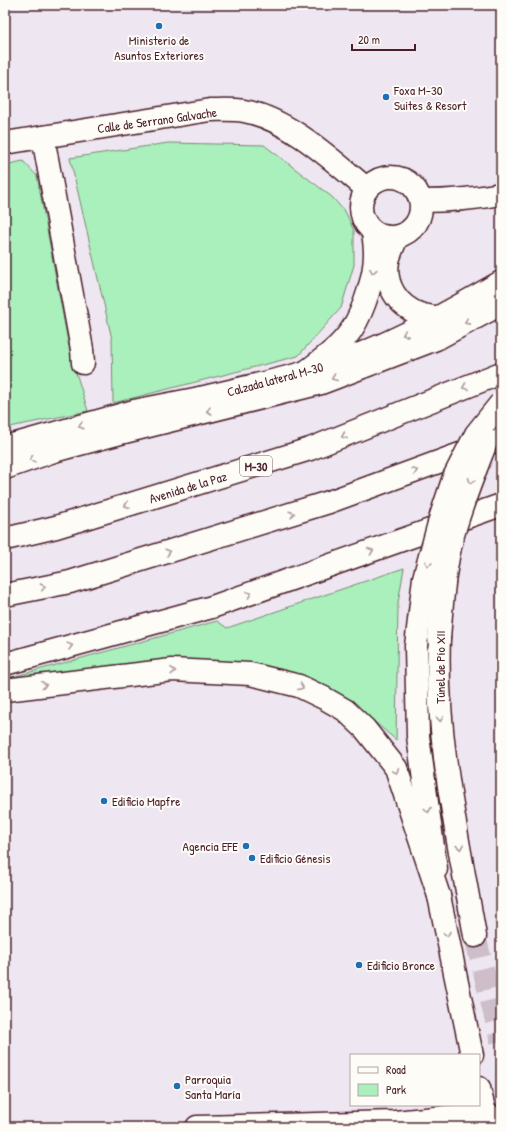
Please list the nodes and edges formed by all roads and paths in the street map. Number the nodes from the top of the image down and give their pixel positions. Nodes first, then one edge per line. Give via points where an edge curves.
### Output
1 (44, 137) junction
2 (5, 143) edge
3 (367, 189) junction
4 (501, 194) edge
5 (421, 200) junction
6 (374, 232) junction
7 (397, 237) junction
8 (501, 282) edge
9 (501, 304) edge
10 (438, 318) junction
11 (83, 363) dead end
12 (305, 373) junction
13 (501, 373) edge
14 (200, 398) junction
15 (501, 404) edge
16 (501, 439) edge
17 (5, 446) edge
18 (54, 451) junction
19 (5, 468) edge
20 (501, 505) edge
21 (5, 539) edge
22 (5, 595) edge
23 (5, 664) edge
24 (5, 690) edge
25 (439, 896) junction
26 (475, 936) tunnel mouth
27 (472, 1054) edge
28 (480, 1090) edge
29 (493, 1118) edge
30 (197, 1127) edge

1 - 2 main road, Calle de Serrano Galvache
1 - 3 main road, Calle de Serrano Galvache via 210,110 242,111 266,117 288,128 323,152
1 - 11 main road
3 - 5 main road via 380,179 398,177 413,186
3 - 6 main road via 360,207 366,226
4 - 5 main road via 448,201
5 - 7 main road via 419,220 406,234
6 - 7 main road via 385,237
6 -> 12 main road via 375,255 371,283 352,330 332,352
7 - 10 main road via 388,260 388,278 392,293 403,305 419,314
8 - 10 main road, Calzada lateral M-30
9 -> 18 main road via 436,339 321,383
10 -> 12 main road, Calzada lateral M-30 via 387,343
12 - 14 main road, Calzada lateral M-30
13 -> 21 main road, Avenida de la Paz / M-30 via 310,449 56,527
14 -> 17 main road via 134,411
14 - 18 main road
15 -> 25 main road, bridge via 476,434 454,477 424,578 416,646 418,736
15 -> 26 main road, Túnel de Pío XII, bridge via 463,500 453,536 444,584 439,638 441,733
22 -> 16 main road via 70,582 329,502
18 -> 19 main road
23 -> 20 main road via 212,607
24 -> 25 main road via 172,670 250,674 299,686 345,710 365,729 396,768
25 -> 27 main road
28 - 29 main road
29 - 30 main road

